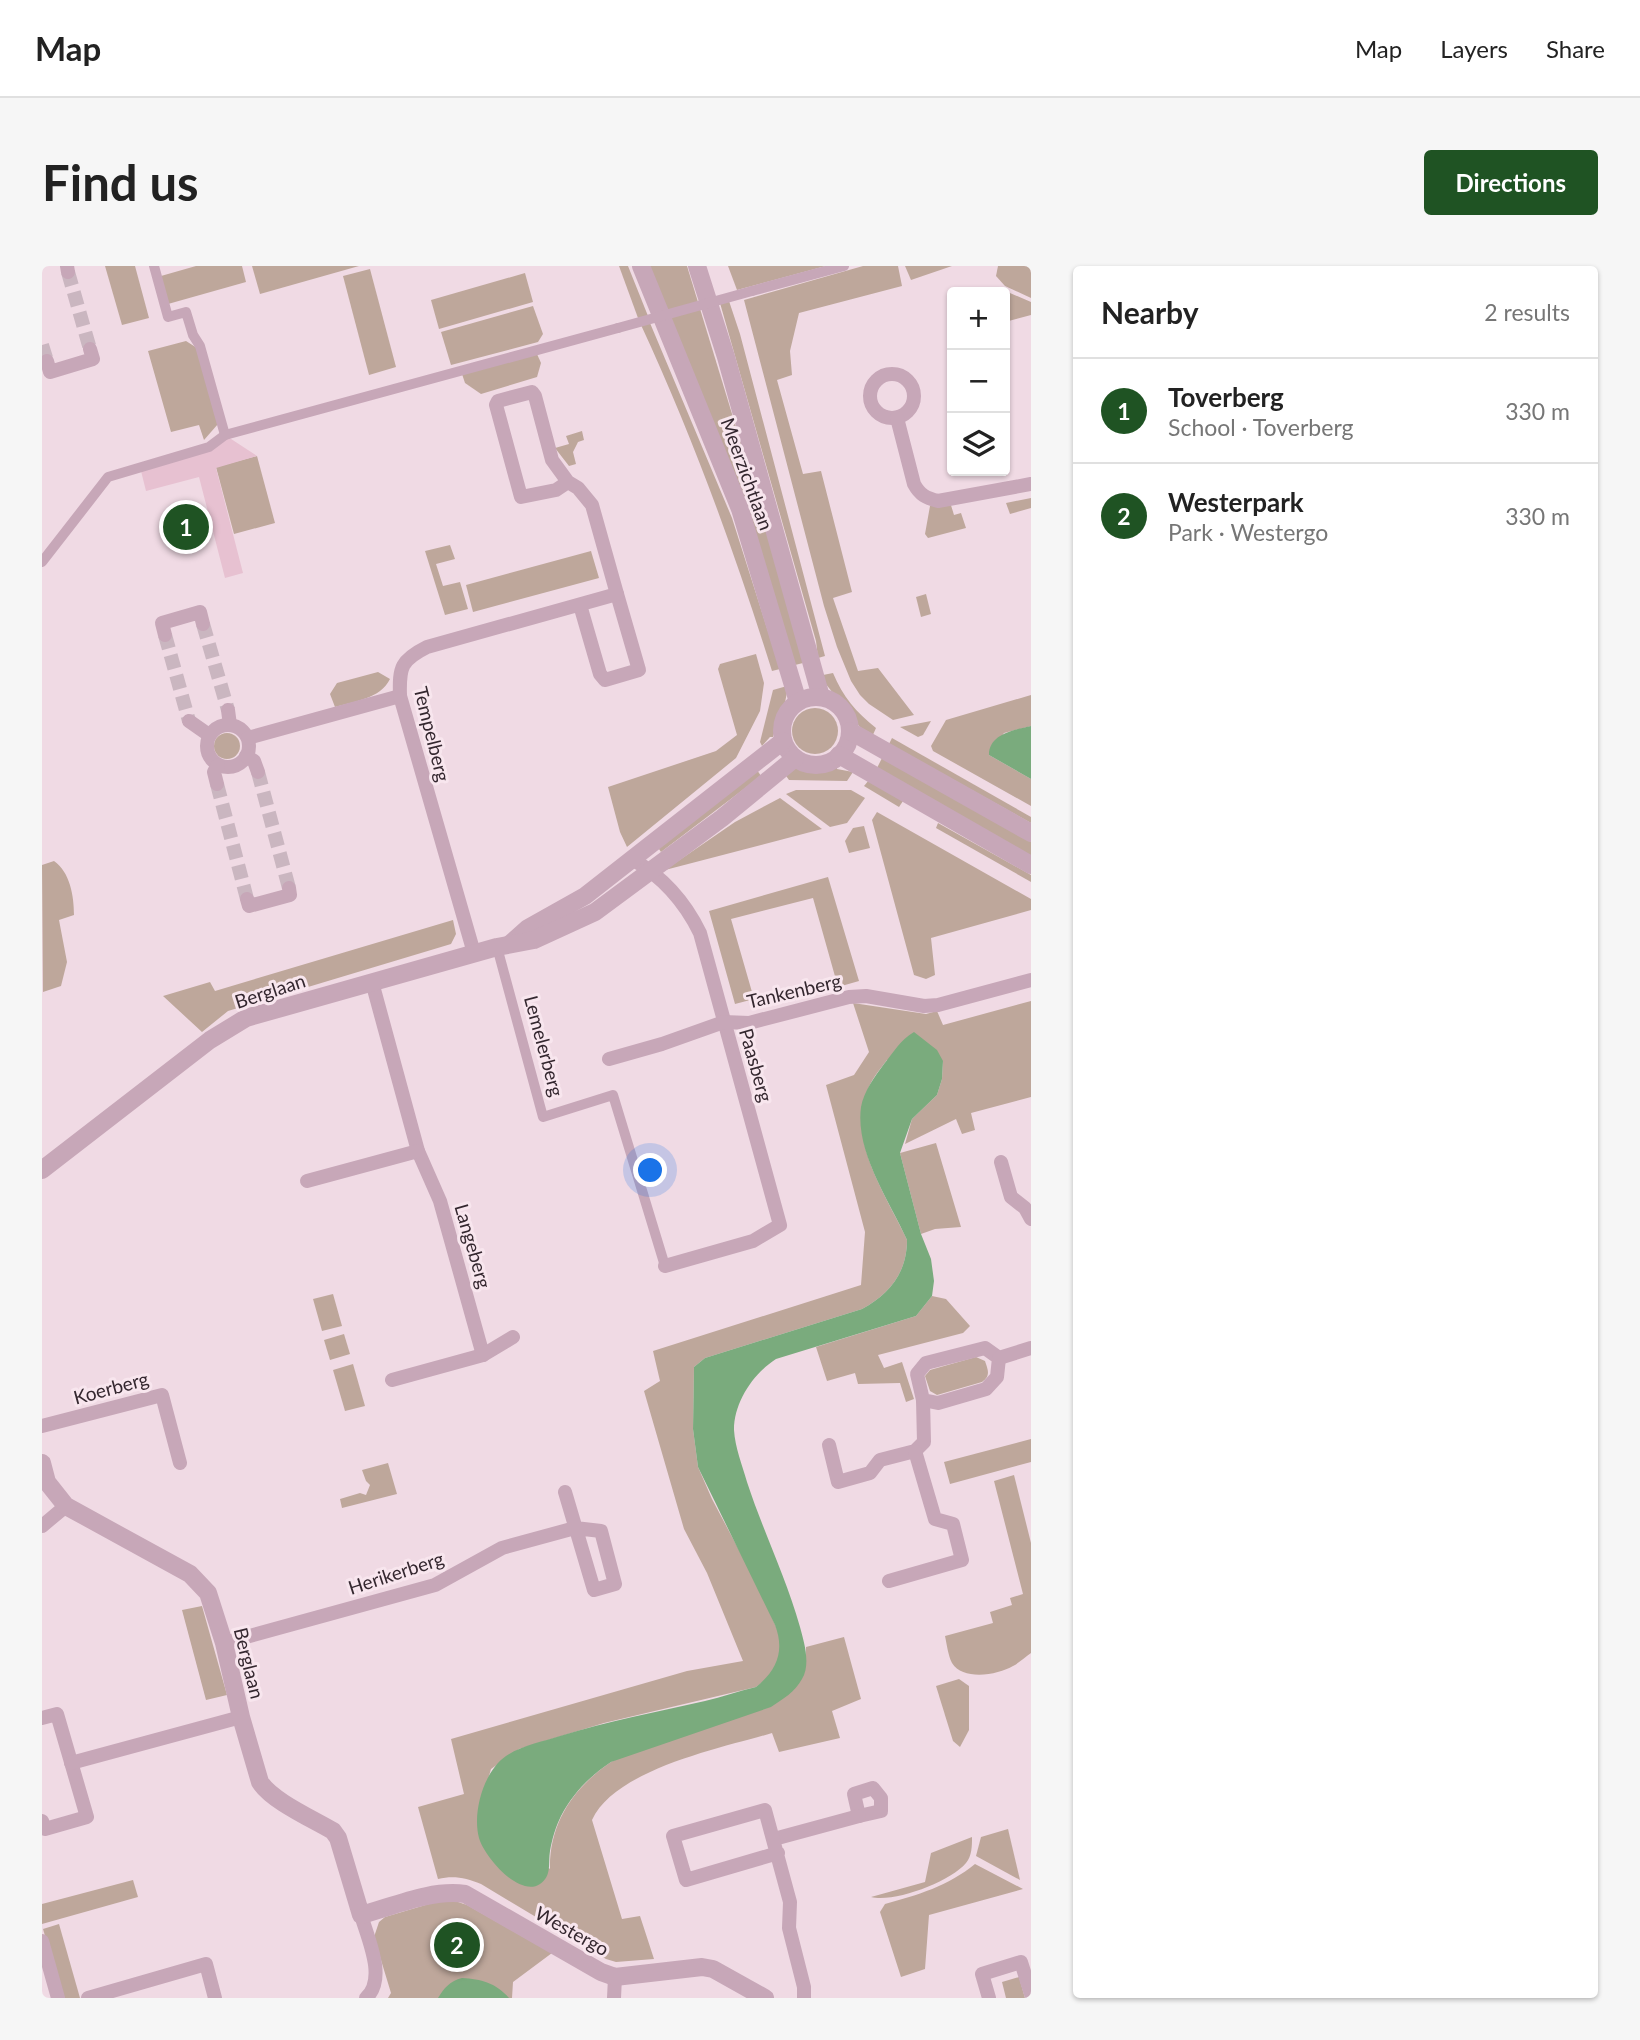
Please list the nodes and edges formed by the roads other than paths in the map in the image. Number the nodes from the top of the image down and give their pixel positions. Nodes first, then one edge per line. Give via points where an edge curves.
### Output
1 (154, 266) edge
2 (641, 266) edge
3 (697, 266) edge
4 (844, 266) edge
5 (90, 349) dead end
6 (47, 361) dead end
7 (897, 418) dead end
8 (225, 435) junction
9 (568, 482) junction
10 (1031, 484) edge
11 (42, 562) edge
12 (617, 594) junction
13 (580, 604) junction
14 (203, 624) dead end
15 (165, 635) dead end
16 (400, 696) junction
17 (821, 697) junction
18 (797, 702) junction
19 (189, 721) tunnel mouth
20 (849, 731) junction
21 (209, 735) junction
22 (248, 738) junction
23 (783, 741) junction
24 (839, 755) junction
25 (246, 756) junction
26 (796, 758) junction
27 (218, 765) junction
28 (258, 772) tunnel mouth
29 (217, 784) tunnel mouth
30 (1031, 833) edge
31 (632, 859) junction
32 (1031, 865) edge
33 (652, 871) junction
34 (289, 888) dead end
35 (247, 899) dead end
36 (503, 945) junction
37 (474, 953) junction
38 (1031, 980) edge
39 (372, 982) junction
40 (724, 1022) junction
41 (609, 1059) dead end
42 (418, 1151) junction
43 (1001, 1162) dead end
44 (42, 1170) edge
45 (307, 1181) dead end
46 (1031, 1219) edge
47 (780, 1225) joint
48 (665, 1266) joint
49 (513, 1337) dead end
50 (1031, 1348) edge
51 (483, 1355) junction
52 (999, 1359) junction
53 (392, 1380) dead end
54 (923, 1400) junction
55 (42, 1426) edge
56 (829, 1445) dead end
57 (915, 1451) junction
58 (42, 1463) edge
59 (180, 1463) dead end
60 (565, 1492) dead end
61 (66, 1506) junction
62 (42, 1525) edge
63 (888, 1580) dead end
64 (224, 1643) junction
65 (241, 1717) junction
66 (42, 1718) edge
67 (71, 1763) junction
68 (859, 1816) dead end
69 (42, 1821) edge
70 (776, 1846) junction
71 (361, 1915) junction
72 (42, 1941) edge
73 (615, 1977) junction
74 (1031, 1994) edge
75 (58, 1998) edge
76 (88, 1998) edge
77 (215, 1998) edge
78 (366, 1998) edge
79 (614, 1998) edge
80 (765, 1998) edge
81 (804, 1998) edge
82 (989, 1998) edge

1 - 8 street via 168,317 186,312
2 - 18 street, Meerzichtlaan via 740,509
3 - 17 street, Meerzichtlaan
4 - 8 street, bridge
5 - 6 street via 93,359 50,372
7 - 10 street via 915,484 930,499
8 - 11 street via 209,447 108,477
9 - 9 street via 552,460 532,392 498,401 521,497
9 - 12 street via 592,505
12 - 13 street, Tempelberg
12 - 13 street via 639,670 605,680
13 - 16 street, Tempelberg via 414,654 402,664
14 - 15 street via 200,612 162,623
16 - 22 street
16 - 37 street, Tempelberg
17 - 18 street
17 - 20 street via 839,706
18 - 23 street via 784,719
19 - 21 street
20 - 24 street
20 - 30 street
21 - 22 street via 229,717
21 - 27 street via 207,748
22 - 25 street
23 - 26 street
23 - 31 street, Berglaan
24 - 26 street via 818,764
24 - 32 street
25 - 27 street via 237,765
25 - 28 street
26 - 33 street, Berglaan
27 - 29 street via 214,772
31 - 33 street, Paasberg
31 - 36 street, Berglaan via 585,896
33 - 36 street, Berglaan via 595,912 534,940
33 - 40 street, Paasberg via 682,901 700,933
34 - 35 street via 290,895 249,906
36 - 37 street, Berglaan
36 - 48 street, Lemelerberg via 543,1116 614,1096
37 - 39 street, Berglaan
38 - 40 street, Tankenberg via 924,1006 849,997 749,1023
39 - 42 street, Langeberg
39 - 44 street, Berglaan via 246,1018 221,1032
40 - 41 street, Tankenberg
40 - 47 street, Paasberg
42 - 45 street
42 - 51 street, Langeberg via 440,1201
43 - 46 street via 1010,1197 1026,1208
47 - 48 street, Lemelerberg via 753,1241
49 - 51 street
50 - 52 street
51 - 53 street
52 - 54 street via 997,1377 986,1389 938,1403
52 - 54 street via 985,1348 926,1363 917,1374
54 - 57 street via 924,1443
55 - 59 street, Koerberg via 162,1395
56 - 57 street via 838,1482 870,1473 880,1460
57 - 63 street via 935,1519 953,1524 962,1560
58 - 61 street, Berglaan via 47,1482
60 - 64 street, Herikerberg via 575,1528 502,1548 435,1585
61 - 62 street
61 - 64 street, Berglaan via 190,1574 208,1593
64 - 65 street, Berglaan
65 - 67 street
65 - 71 street, Berglaan via 264,1788 338,1838
66 - 67 street via 57,1714
67 - 69 street via 87,1817 44,1829
68 - 70 street
70 - 70 street via 686,1880 673,1836 765,1810
70 - 81 street via 790,1902 789,1928
71 - 73 street, Westergo via 442,1893 465,1894
71 - 78 street via 376,1984
72 - 75 street
73 - 79 street
73 - 80 street, Westergo via 702,1966
74 - 82 street via 1021,1962 982,1974
76 - 77 street via 206,1964

